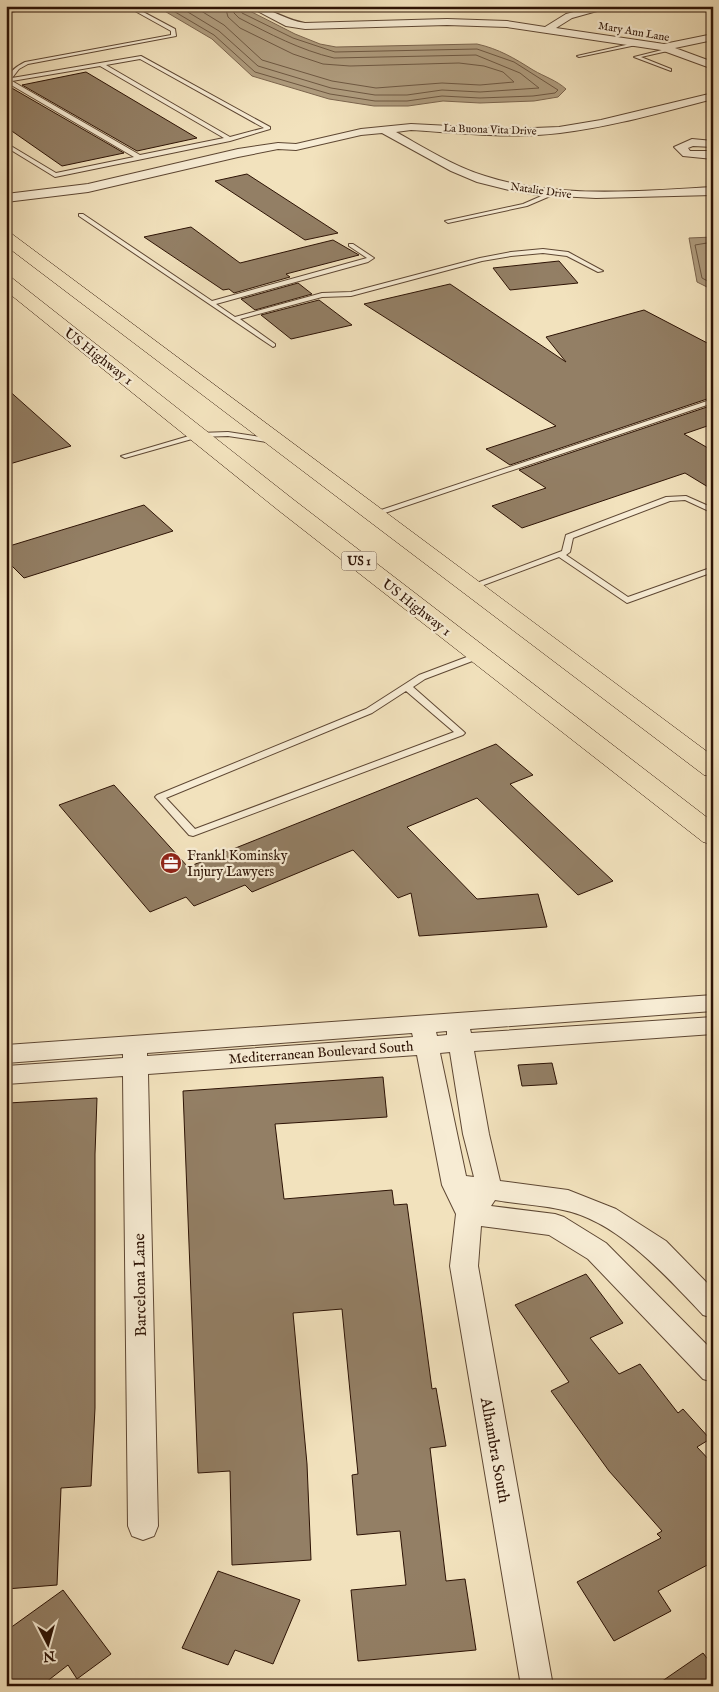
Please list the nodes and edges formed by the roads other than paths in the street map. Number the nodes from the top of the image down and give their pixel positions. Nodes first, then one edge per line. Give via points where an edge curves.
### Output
1 (38, 6) edge
2 (128, 6) edge
3 (253, 6) edge
4 (610, 6) edge
5 (6, 12) edge
6 (546, 30) junction
7 (713, 36) edge
8 (639, 43) junction
9 (666, 48) junction
10 (579, 56) dead end
11 (101, 64) junction
12 (713, 66) edge
13 (669, 70) dead end
14 (7, 80) edge
15 (713, 96) edge
16 (382, 129) junction
17 (230, 138) junction
18 (713, 144) edge
19 (6, 145) edge
20 (713, 155) edge
21 (139, 157) junction
22 (168, 173) junction
23 (713, 191) edge
24 (553, 193) junction
25 (6, 198) edge
26 (6, 209) edge
27 (81, 215) dead end
28 (448, 221) dead end
29 (6, 238) edge
30 (351, 245) dead end
31 (600, 271) dead end
32 (7, 283) edge
33 (211, 303) junction
34 (234, 319) junction
35 (273, 345) dead end
36 (713, 401) edge
37 (199, 435) junction
38 (276, 441) junction
39 (124, 456) dead end
40 (713, 512) edge
41 (373, 514) junction
42 (560, 554) junction
43 (713, 569) edge
44 (470, 587) junction
45 (480, 655) junction
46 (406, 686) junction
47 (713, 769) edge
48 (713, 836) edge
49 (713, 1003) edge
50 (632, 1020) junction
51 (713, 1024) edge
52 (458, 1032) junction
53 (424, 1034) junction
54 (6, 1054) edge
55 (135, 1055) junction
56 (6, 1075) edge
57 (455, 1185) junction
58 (488, 1189) junction
59 (469, 1214) junction
60 (713, 1307) edge
61 (713, 1370) edge
62 (144, 1526) dead end
63 (537, 1686) edge

1 - 5 lane
2 - 14 lane via 173,30 174,36 27,63 17,68
3 - 6 street, Mary Ann Lane via 298,26 462,22
4 - 6 street via 562,18
6 - 8 street, Mary Ann Lane
7 - 9 street
8 - 9 street, Mary Ann Lane
8 - 10 lane
9 - 12 street, Mary Ann Lane
9 - 13 lane via 636,57
11 - 14 lane
11 - 17 lane
11 - 17 lane via 141,57 268,128
14 - 21 lane
15 - 16 street, La Buona Vita Drive via 559,130
16 - 22 street, La Buona Vita Drive via 296,147 282,157
16 - 24 street, Natalie Drive via 474,176
17 - 21 lane
18 - 20 street via 692,142 680,147 687,154
19 - 21 lane via 55,175
22 - 25 street, La Buona Vita Drive via 88,188
22 - 26 street, La Buona Vita Drive via 110,193
23 - 24 street, Natalie Drive via 601,195
24 - 28 lane via 525,205
27 - 33 lane
29 - 38 main road
30 - 33 lane via 371,258
31 - 34 lane via 568,254 543,251 511,254 351,294 322,295
32 - 37 main road, US Highway 1 / US 1
33 - 34 lane
34 - 35 lane
36 - 41 lane
37 - 38 lane via 228,434
37 - 39 lane
37 - 45 main road, US Highway 1 / US 1
38 - 41 main road
40 - 42 lane via 686,498 669,499 569,537 566,552
41 - 44 main road
42 - 43 lane via 627,600
42 - 44 lane
44 - 47 main road
45 - 46 lane
45 - 48 main road, US Highway 1 / US 1
46 - 46 lane via 369,711 160,797 193,833 460,733
49 - 50 street, Mediterranean Boulevard South
50 - 51 street, Mediterranean Boulevard South
50 - 52 street, Mediterranean Boulevard South
52 - 53 street, Mediterranean Boulevard South
52 - 58 street
53 - 55 street, Mediterranean Boulevard South
53 - 57 street
54 - 55 street, Mediterranean Boulevard South
55 - 56 street, Mediterranean Boulevard South
55 - 62 street, Barcelona Lane
57 - 58 street
57 - 59 street
58 - 59 street
58 - 60 street via 568,1200 607,1216 657,1249
59 - 61 street via 556,1225 597,1251
59 - 63 street, Alhambra South via 464,1266

